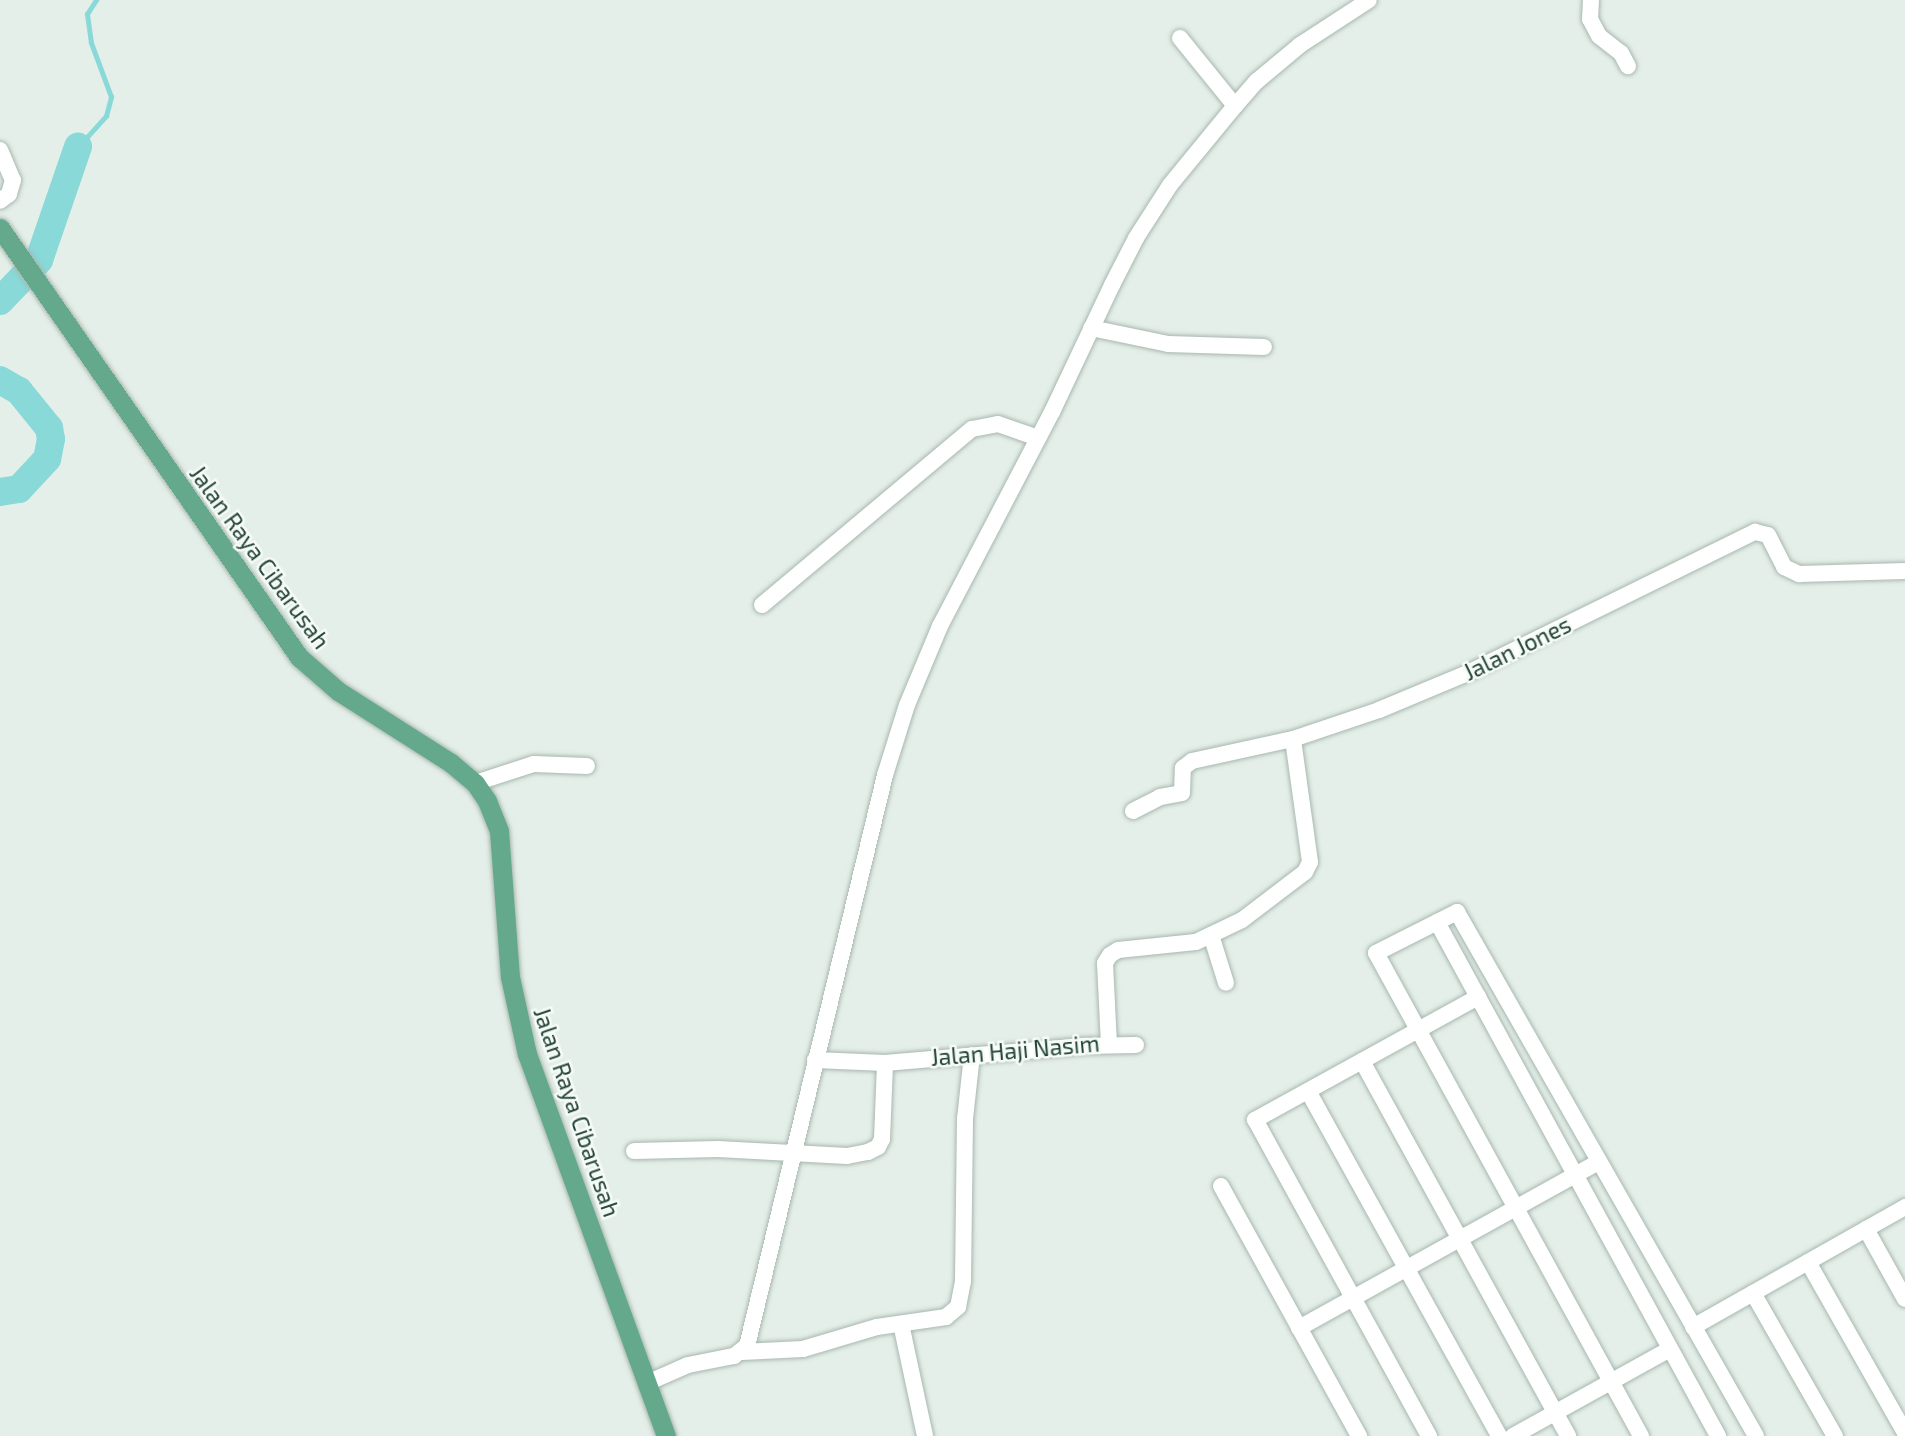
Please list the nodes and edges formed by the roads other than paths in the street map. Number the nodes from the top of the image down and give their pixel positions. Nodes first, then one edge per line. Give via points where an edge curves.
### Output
1 (1369, 0) edge
2 (1591, 0) edge
3 (1180, 37) dead end
4 (1628, 66) dead end
5 (1235, 106) junction
6 (0, 150) edge
7 (0, 201) edge
8 (0, 228) edge
9 (1091, 328) junction
10 (1264, 347) dead end
11 (1038, 438) junction
12 (1905, 571) edge
13 (762, 604) dead end
14 (1293, 739) junction
15 (587, 766) dead end
16 (475, 783) junction
17 (1133, 811) dead end
18 (1437, 922) junction
19 (1211, 935) junction
20 (1226, 983) dead end
21 (1478, 997) junction
22 (1418, 1030) junction
23 (1110, 1045) junction
24 (1136, 1045) dead end
25 (972, 1055) junction
26 (815, 1060) junction
27 (1362, 1061) junction
28 (885, 1063) junction
29 (1308, 1091) junction
30 (634, 1151) dead end
31 (791, 1154) junction
32 (1600, 1162) junction
33 (1575, 1175) junction
34 (1221, 1186) dead end
35 (1905, 1207) edge
36 (1516, 1208) junction
37 (1866, 1229) junction
38 (1460, 1239) junction
39 (1808, 1262) junction
40 (1406, 1269) junction
41 (1753, 1293) junction
42 (1353, 1298) junction
43 (1905, 1299) edge
44 (901, 1324) junction
45 (1693, 1327) junction
46 (1299, 1328) junction
47 (1670, 1349) junction
48 (742, 1352) junction
49 (1611, 1382) junction
50 (647, 1383) junction
51 (1555, 1412) junction
52 (1905, 1433) edge
53 (666, 1436) edge
54 (925, 1436) edge
55 (1359, 1436) edge
56 (1429, 1436) edge
57 (1499, 1436) edge
58 (1513, 1436) edge
59 (1568, 1436) edge
60 (1641, 1436) edge
61 (1718, 1436) edge
62 (1756, 1436) edge
63 (1835, 1436) edge

1 - 5 street via 1300,45
2 - 4 street via 1590,19 1599,36 1621,53
3 - 5 street
5 - 9 street via 1170,185 1136,237
6 - 7 street via 13,180 9,194
8 - 16 main road, Jalan Raya Cibarusah via 299,657 329,684
9 - 10 street via 1168,344
9 - 11 street
11 - 13 street via 998,424 972,429
11 - 26 street via 940,626 906,705
12 - 14 street, Jalan Jones via 1799,574 1784,567 1768,535 1755,532 1470,672
14 - 17 street, Jalan Jones via 1192,761 1184,768 1182,793 1160,797
14 - 19 street, Jalan Haji Nasim via 1310,862 1305,872 1242,920
15 - 16 street via 534,764
16 - 50 main road, Jalan Raya Cibarusah via 499,831 510,977 527,1054
18 - 21 street
18 - 22 street via 1376,953
18 - 32 street via 1457,912
19 - 20 street
19 - 23 street, Jalan Haji Nasim via 1184,945 1118,950 1110,955 1105,962
21 - 22 street
21 - 33 street
22 - 27 street
22 - 36 street
23 - 24 street
23 - 25 street, Jalan Haji Nasim
25 - 28 street, Jalan Haji Nasim
25 - 44 street via 965,1119 961,1302 946,1317
26 - 28 street, Jalan Haji Nasim
26 - 31 street
27 - 29 street
27 - 38 street
28 - 31 street via 878,1147 847,1156
29 - 40 street
29 - 42 street via 1255,1120
30 - 31 street via 718,1149
31 - 48 street via 757,1307
32 - 33 street
32 - 45 street
33 - 36 street
33 - 47 street
34 - 46 street
35 - 37 street
36 - 38 street
36 - 49 street
37 - 39 street
37 - 43 street
38 - 40 street
38 - 51 street
39 - 41 street
39 - 52 street
40 - 42 street
40 - 57 street
41 - 45 street
41 - 63 street
42 - 46 street
42 - 56 street
44 - 48 street via 803,1349
44 - 54 street
45 - 62 street
46 - 55 street
47 - 49 street
47 - 61 street
48 - 50 street via 678,1368
49 - 51 street
49 - 60 street
50 - 53 main road, Jalan Raya Cibarusah
51 - 58 street
51 - 59 street

